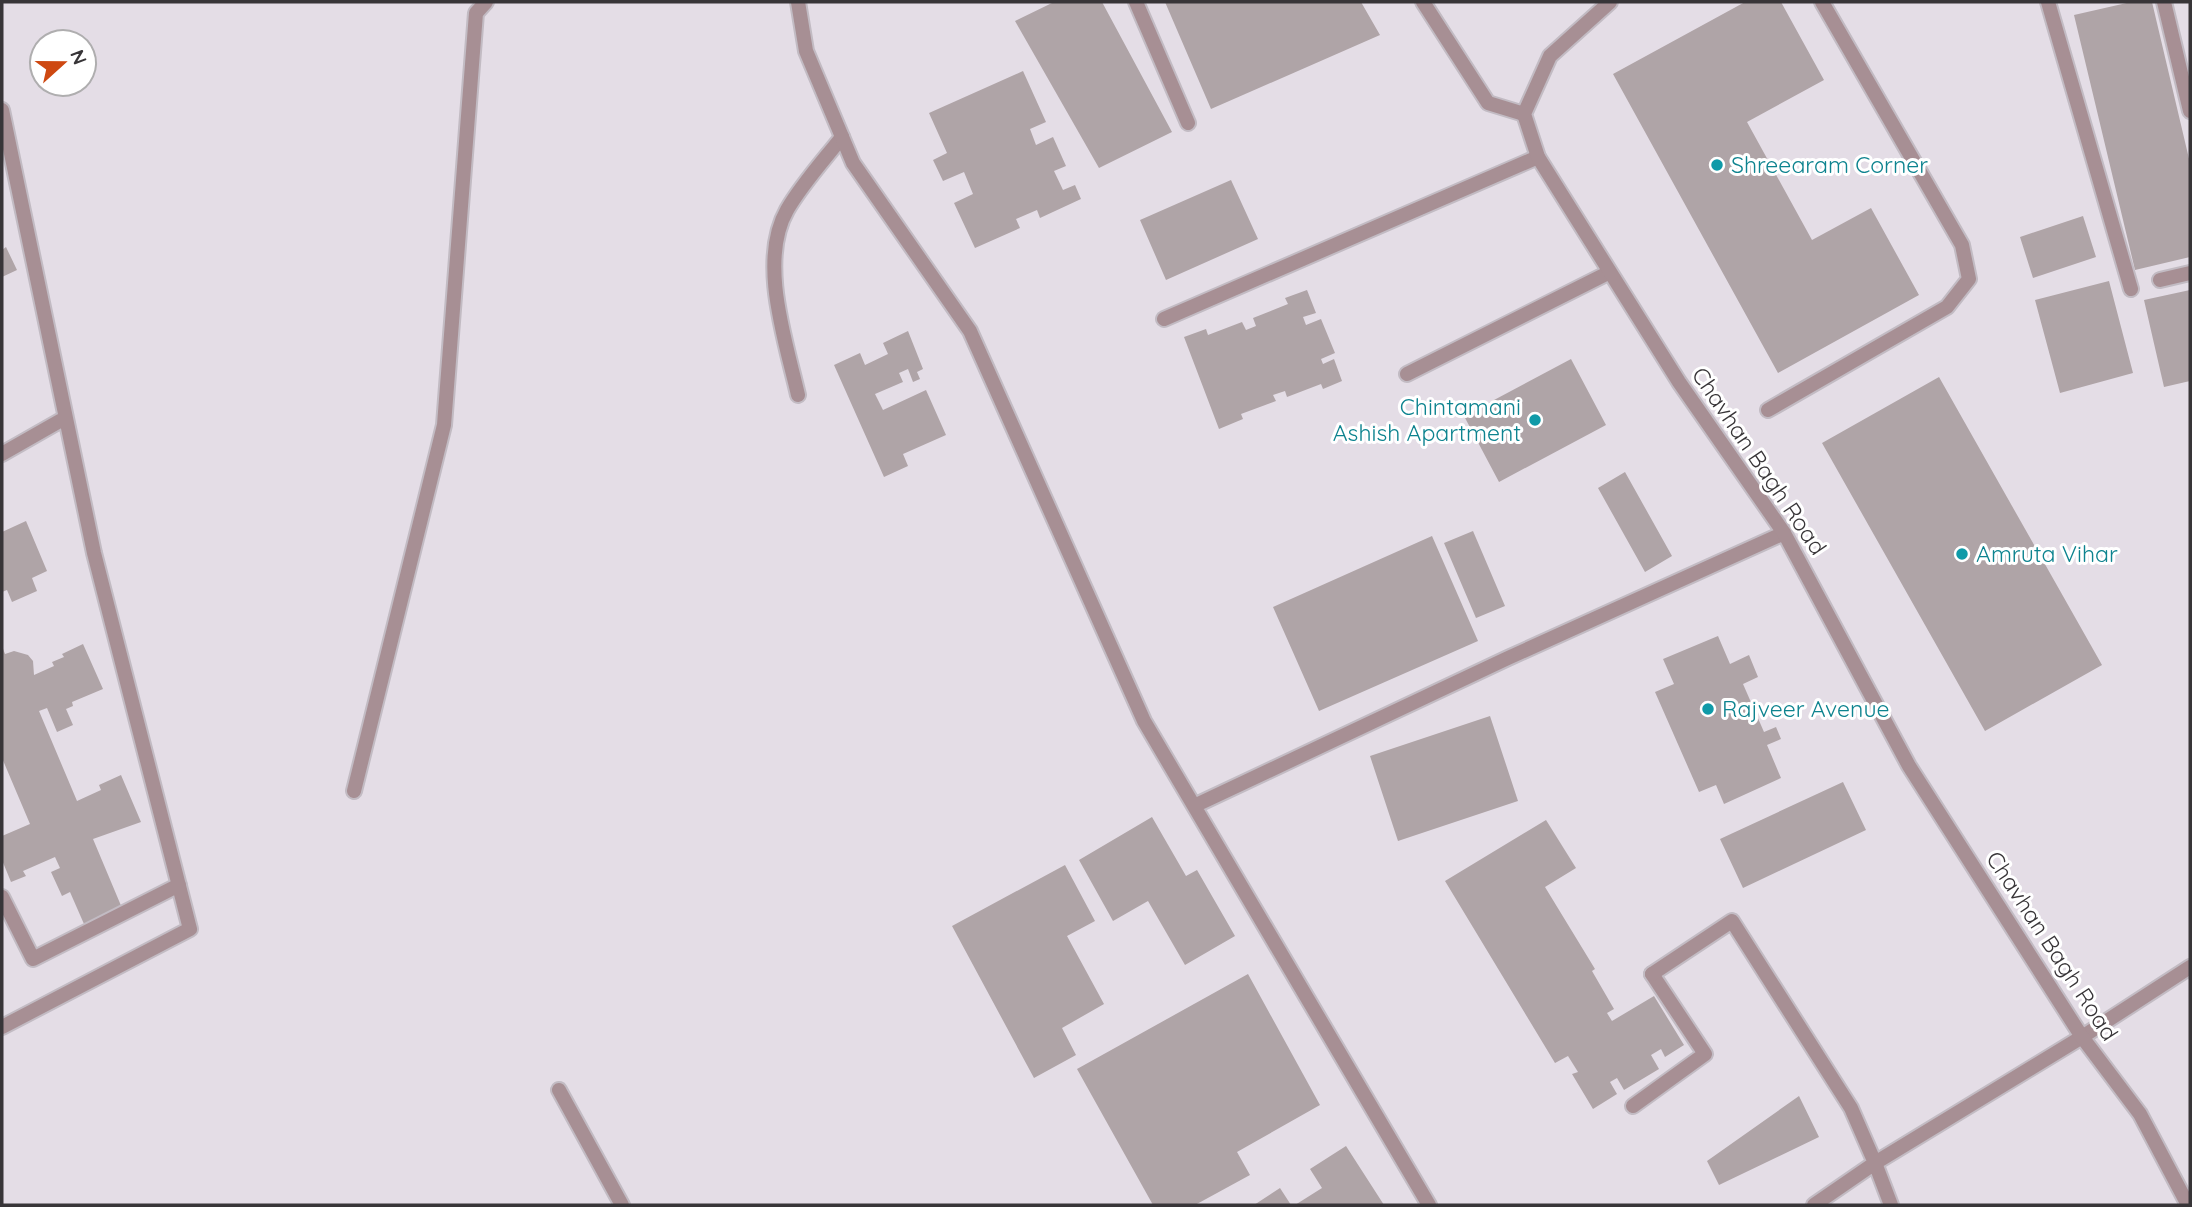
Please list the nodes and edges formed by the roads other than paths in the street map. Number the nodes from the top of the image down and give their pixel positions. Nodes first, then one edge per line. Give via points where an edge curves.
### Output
1 (486, 2) edge
2 (798, 2) edge
3 (1136, 2) edge
4 (1423, 2) edge
5 (1610, 2) edge
6 (1822, 2) edge
7 (2048, 2) edge
8 (2164, 2) edge
9 (2, 110) edge
10 (2190, 111) edge
11 (1524, 114) junction
12 (1188, 123) dead end
13 (842, 137) junction
14 (1538, 158) junction
15 (1608, 273) junction
16 (2190, 273) edge
17 (2160, 280) dead end
18 (2131, 289) dead end
19 (1164, 320) dead end
20 (1407, 374) dead end
21 (798, 395) dead end
22 (1768, 410) dead end
23 (65, 418) junction
24 (2, 454) edge
25 (1784, 533) junction
26 (354, 791) dead end
27 (1194, 806) junction
28 (179, 885) junction
29 (2, 897) edge
30 (2190, 967) edge
31 (2, 1027) edge
32 (2082, 1037) junction
33 (559, 1090) dead end
34 (1633, 1106) dead end
35 (1875, 1163) junction
36 (622, 1205) edge
37 (1429, 1205) edge
38 (1814, 1205) edge
39 (1891, 1205) edge
40 (2188, 1205) edge

1 - 26 street via 475,13 444,425
2 - 13 street via 806,51
3 - 12 street
4 - 11 street via 1488,103
5 - 11 street via 1550,56
6 - 22 street via 1962,245 1969,279 1947,307
7 - 18 street
8 - 10 street
9 - 23 street
11 - 14 street, Chavhan Bagh Road
13 - 21 street via 786,212 774,249 779,310
13 - 27 street via 853,163 970,331 1144,721
14 - 15 street, Chavhan Bagh Road
14 - 19 street
15 - 20 street
15 - 25 street, Chavhan Bagh Road
16 - 17 street
23 - 24 street
23 - 28 street via 94,553
25 - 27 street
25 - 32 street, Chavhan Bagh Road via 1909,766
27 - 37 street
28 - 29 street via 33,959
28 - 31 street via 190,929
30 - 32 street
32 - 35 street
32 - 40 street, Chavhan Bagh Road via 2140,1114
33 - 36 street
34 - 35 street via 1705,1055 1652,974 1732,921 1851,1108
35 - 38 street
35 - 39 street

